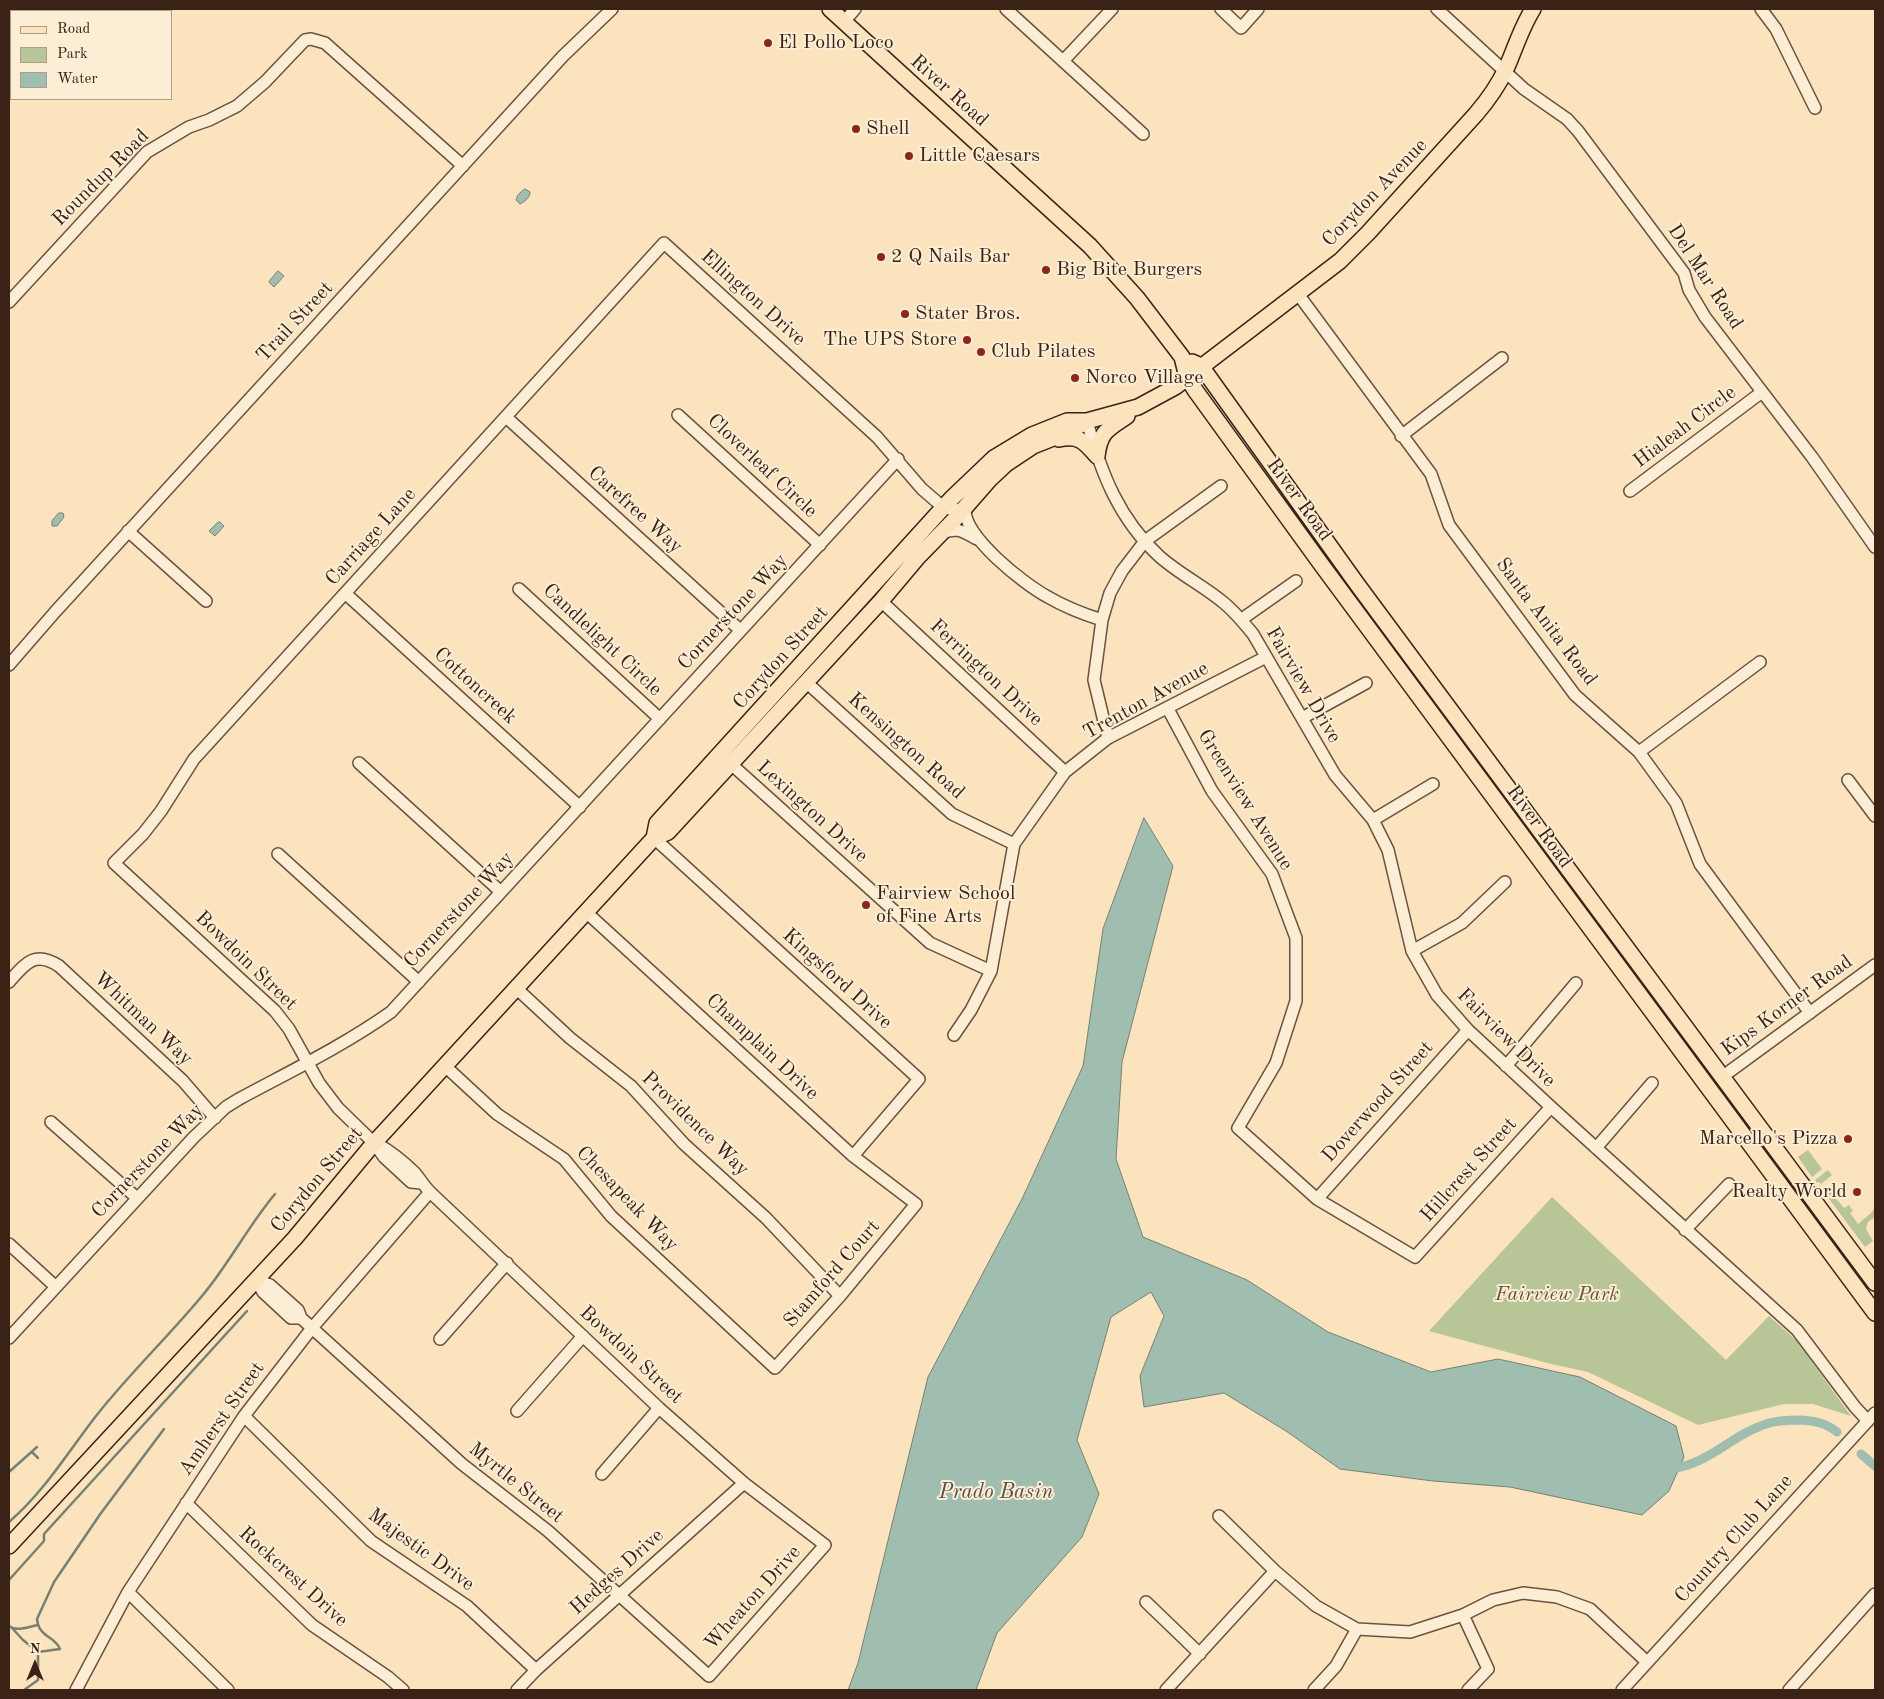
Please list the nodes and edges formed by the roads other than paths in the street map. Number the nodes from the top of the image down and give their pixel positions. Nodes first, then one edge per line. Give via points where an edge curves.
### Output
1 (612, 9) edge
2 (830, 9) edge
3 (855, 9) edge
4 (1006, 9) edge
5 (1112, 9) edge
6 (1221, 9) edge
7 (1258, 9) edge
8 (1437, 9) edge
9 (1533, 9) edge
10 (1761, 9) edge
11 (844, 22) junction
12 (1063, 61) junction
13 (1505, 71) junction
14 (1815, 108) dead end
15 (1143, 134) dead end
16 (463, 166) junction
17 (664, 243) joint
18 (1298, 294) junction
19 (9, 302) edge
20 (1182, 358) junction
21 (1502, 358) dead end
22 (1201, 366) junction
23 (1187, 377) junction
24 (1762, 392) junction
25 (1138, 408) junction
26 (678, 414) dead end
27 (506, 417) junction
28 (1087, 421) junction
29 (1401, 436) junction
30 (1033, 446) junction
31 (1097, 456) junction
32 (898, 459) junction
33 (1221, 486) dead end
34 (1630, 491) dead end
35 (965, 507) junction
36 (944, 508) junction
37 (128, 531) junction
38 (941, 533) junction
39 (978, 540) junction
40 (1145, 541) junction
41 (820, 545) junction
42 (1875, 547) edge
43 (918, 557) junction
44 (1296, 581) dead end
45 (519, 589) dead end
46 (345, 593) junction
47 (206, 601) dead end
48 (881, 601) junction
49 (1242, 619) junction
50 (1102, 620) junction
51 (740, 630) junction
52 (1266, 657) junction
53 (1760, 662) dead end
54 (9, 665) edge
55 (806, 682) junction
56 (1366, 683) dead end
57 (1168, 709) junction
58 (1302, 718) junction
59 (660, 719) junction
60 (1108, 738) junction
61 (1639, 752) junction
62 (358, 764) dead end
63 (731, 764) junction
64 (1065, 772) junction
65 (1848, 780) dead end
66 (1434, 784) dead end
67 (580, 807) junction
68 (1875, 816) edge
69 (1373, 820) junction
70 (654, 838) junction
71 (1014, 844) junction
72 (278, 854) dead end
73 (114, 864) joint
74 (1505, 882) dead end
75 (501, 892) junction
76 (586, 912) junction
77 (1412, 951) junction
78 (1875, 965) edge
79 (991, 972) junction
80 (9, 982) edge
81 (419, 982) junction
82 (1576, 983) dead end
83 (516, 988) junction
84 (1810, 1013) junction
85 (1468, 1030) junction
86 (954, 1035) dead end
87 (309, 1062) junction
88 (445, 1066) junction
89 (1506, 1066) junction
90 (1722, 1077) junction
91 (1652, 1083) dead end
92 (1550, 1107) junction
93 (215, 1118) junction
94 (52, 1122) dead end
95 (374, 1143) junction
96 (1596, 1148) junction
97 (853, 1156) junction
98 (1729, 1184) dead end
99 (430, 1192) junction
100 (137, 1198) junction
101 (1317, 1199) junction
102 (916, 1204) joint
103 (1685, 1230) junction
104 (9, 1244) edge
105 (1415, 1257) joint
106 (507, 1263) junction
107 (256, 1280) junction
108 (1875, 1283) edge
109 (56, 1287) junction
110 (840, 1296) junction
111 (1875, 1313) edge
112 (312, 1328) junction
113 (583, 1336) junction
114 (9, 1338) edge
115 (440, 1339) dead end
116 (775, 1368) joint
117 (659, 1408) junction
118 (517, 1411) dead end
119 (244, 1416) junction
120 (1872, 1417) edge
121 (602, 1474) dead end
122 (744, 1483) junction
123 (186, 1503) junction
124 (1219, 1516) dead end
125 (825, 1545) joint
126 (9, 1546) edge
127 (1275, 1571) junction
128 (128, 1592) junction
129 (619, 1594) junction
130 (1875, 1594) edge
131 (1146, 1602) dead end
132 (1464, 1615) junction
133 (1357, 1629) junction
134 (1200, 1654) junction
135 (1647, 1662) junction
136 (536, 1670) junction
137 (709, 1676) joint
138 (76, 1690) edge
139 (228, 1690) edge
140 (403, 1690) edge
141 (517, 1690) edge
142 (1166, 1690) edge
143 (1314, 1690) edge
144 (1468, 1690) edge
145 (1622, 1690) edge
146 (1790, 1690) edge

1 - 16 street, Trail Street via 562,56
2 - 11 main road, River Road
3 - 11 street
4 - 12 street
5 - 12 street
6 - 7 street via 1241,28
8 - 13 street, Del Mar Road
9 - 13 main road, Corydon Avenue
10 - 14 street via 1776,29
11 - 20 main road, River Road via 1090,246 1137,298
12 - 15 street
13 - 18 main road, Corydon Avenue via 1492,95 1476,114 1368,233 1340,261
13 - 24 street, Del Mar Road via 1578,131 1684,273 1689,290 1705,317
16 - 19 street, Roundup Road via 325,43 305,40 237,106 188,126 147,152
16 - 37 street, Trail Street
17 - 27 street, Carriage Lane
17 - 32 street, Ellington Drive
18 - 22 main road, Corydon Avenue
18 - 29 street, Santa Anita Road
20 - 22 main road
20 - 23 main road, River Road
21 - 29 street
22 - 23 main road, Corydon Street
22 - 90 main road, River Road via 1357,584
23 - 25 main road, Corydon Street
23 - 111 main road, River Road via 1326,572
24 - 34 street, Hialeah Circle
24 - 42 street, Del Mar Road
25 - 28 main road, Corydon Street
25 - 31 main road via 1105,432 1098,442
26 - 41 street, Cloverleaf Circle
27 - 46 street, Carriage Lane
27 - 51 street, Carefree Way
28 - 30 main road, Corydon Street via 1071,432
28 - 31 street, Fairview Drive
28 - 36 main road, Corydon Street via 1067,421 1009,448 994,458
29 - 61 street, Santa Anita Road via 1431,474 1449,525 1575,695
30 - 31 main road via 1076,438
30 - 35 main road, Corydon Street via 1006,464
31 - 40 street, Fairview Drive via 1120,510
32 - 36 street, Ellington Drive via 922,489
32 - 41 street, Cornerstone Way
33 - 40 street
35 - 36 street via 958,510
35 - 38 main road, Corydon Street
35 - 39 street via 964,515
36 - 43 street, Corydon Street via 941,523 919,548
36 - 70 main road, Corydon Street via 657,823
37 - 47 street
37 - 54 street, Trail Street
38 - 39 street via 958,530
38 - 43 main road, Corydon Street
39 - 50 street via 1026,583 1047,597
40 - 49 street, Fairview Drive
40 - 50 street via 1122,571
41 - 51 street, Cornerstone Way
43 - 48 main road, Corydon Street
44 - 49 street
45 - 59 street, Candlelight Circle
46 - 67 street, Cottoncreek
46 - 73 street, Carriage Lane via 194,759 161,811
48 - 55 main road, Corydon Street
48 - 64 street, Ferrington Drive
49 - 52 street, Fairview Drive
50 - 60 street via 1094,680
51 - 59 street, Cornerstone Way
52 - 57 street, Trenton Avenue
52 - 58 street, Fairview Drive
53 - 61 street
55 - 63 main road, Corydon Street
55 - 71 street, Kensington Road via 952,814
56 - 58 street
57 - 60 street, Trenton Avenue
57 - 101 street, Greenview Avenue via 1212,792 1272,874 1296,938 1296,1001 1276,1063 1238,1128
58 - 69 street, Fairview Drive via 1335,775
59 - 67 street, Cornerstone Way
60 - 64 street, Trenton Avenue
61 - 84 street, Santa Anita Road via 1676,803 1700,864
62 - 75 street
63 - 70 main road, Corydon Street via 668,832
63 - 79 street, Lexington Drive via 930,944
64 - 71 street, Trenton Avenue
65 - 68 street
66 - 69 street
67 - 75 street, Cornerstone Way
69 - 77 street, Fairview Drive via 1388,850
70 - 76 main road, Corydon Street
70 - 97 street, Kingsford Drive via 919,1078
71 - 79 street, Trenton Avenue
72 - 81 street
73 - 87 street, Bowdoin Street via 275,1011
74 - 77 street via 1462,923
75 - 81 street, Cornerstone Way
76 - 83 main road, Corydon Street
76 - 97 street, Champlain Drive
77 - 85 street, Fairview Drive via 1436,995
78 - 84 street, Kips Korner Road
79 - 86 street, Trenton Avenue
80 - 93 street, Whitman Way via 28,961 50,960 183,1081
81 - 87 street, Cornerstone Way via 391,1012
82 - 89 street
83 - 88 main road, Corydon Street
83 - 110 street, Providence Way via 570,1038 631,1086 684,1144 766,1218
84 - 90 street, Kips Korner Road
85 - 89 street, Fairview Drive
85 - 101 street, Doverwood Street
87 - 93 street, Cornerstone Way via 238,1099
87 - 95 street, Bowdoin Street via 338,1108
88 - 95 main road, Corydon Street
88 - 116 street, Chesapeak Way via 497,1114 564,1159 611,1216
89 - 92 street, Fairview Drive
90 - 108 main road, River Road
91 - 96 street
92 - 96 street, Fairview Drive
92 - 105 street, Hillcrest Street
93 - 100 street, Cornerstone Way
94 - 100 street
95 - 99 street, Bowdoin Street via 411,1182 420,1183
95 - 107 main road, Corydon Street
96 - 103 street, Fairview Drive
97 - 102 street, Champlain Drive
98 - 103 street
99 - 106 street, Bowdoin Street
99 - 112 street, Amherst Street
100 - 109 street, Cornerstone Way
101 - 105 street, Greenview Avenue
102 - 110 street, Stamford Court
103 - 120 street, Fairview Drive via 1797,1330 1855,1407
104 - 109 street
106 - 113 street, Bowdoin Street
106 - 115 street
107 - 112 street, Myrtle Street via 291,1318 301,1318
107 - 126 main road, Corydon Street
109 - 114 street, Cornerstone Way
110 - 116 street, Stamford Court
112 - 119 street, Amherst Street
112 - 129 street, Myrtle Street via 462,1464
113 - 117 street, Bowdoin Street
113 - 118 street
117 - 121 street
117 - 122 street, Bowdoin Street
119 - 123 street, Amherst Street
119 - 136 street, Majestic Drive via 371,1541 467,1606
120 - 135 street, Country Club Lane
122 - 125 street, Bowdoin Street
122 - 129 street, Hedges Drive
123 - 128 street, Amherst Street
123 - 140 street, Rockcrest Drive via 312,1625
124 - 127 street
125 - 137 street, Wheaton Drive
127 - 133 street via 1316,1606
127 - 134 street
128 - 138 street, Amherst Street
128 - 139 street
129 - 136 street, Hedges Drive
129 - 137 street, Myrtle Street
130 - 146 street
131 - 134 street
132 - 133 street via 1410,1632
132 - 135 street via 1493,1600 1523,1594 1557,1597 1590,1609
132 - 144 street via 1488,1669
133 - 143 street via 1336,1666
134 - 142 street
135 - 145 street, Country Club Lane
136 - 141 street, Hedges Drive

